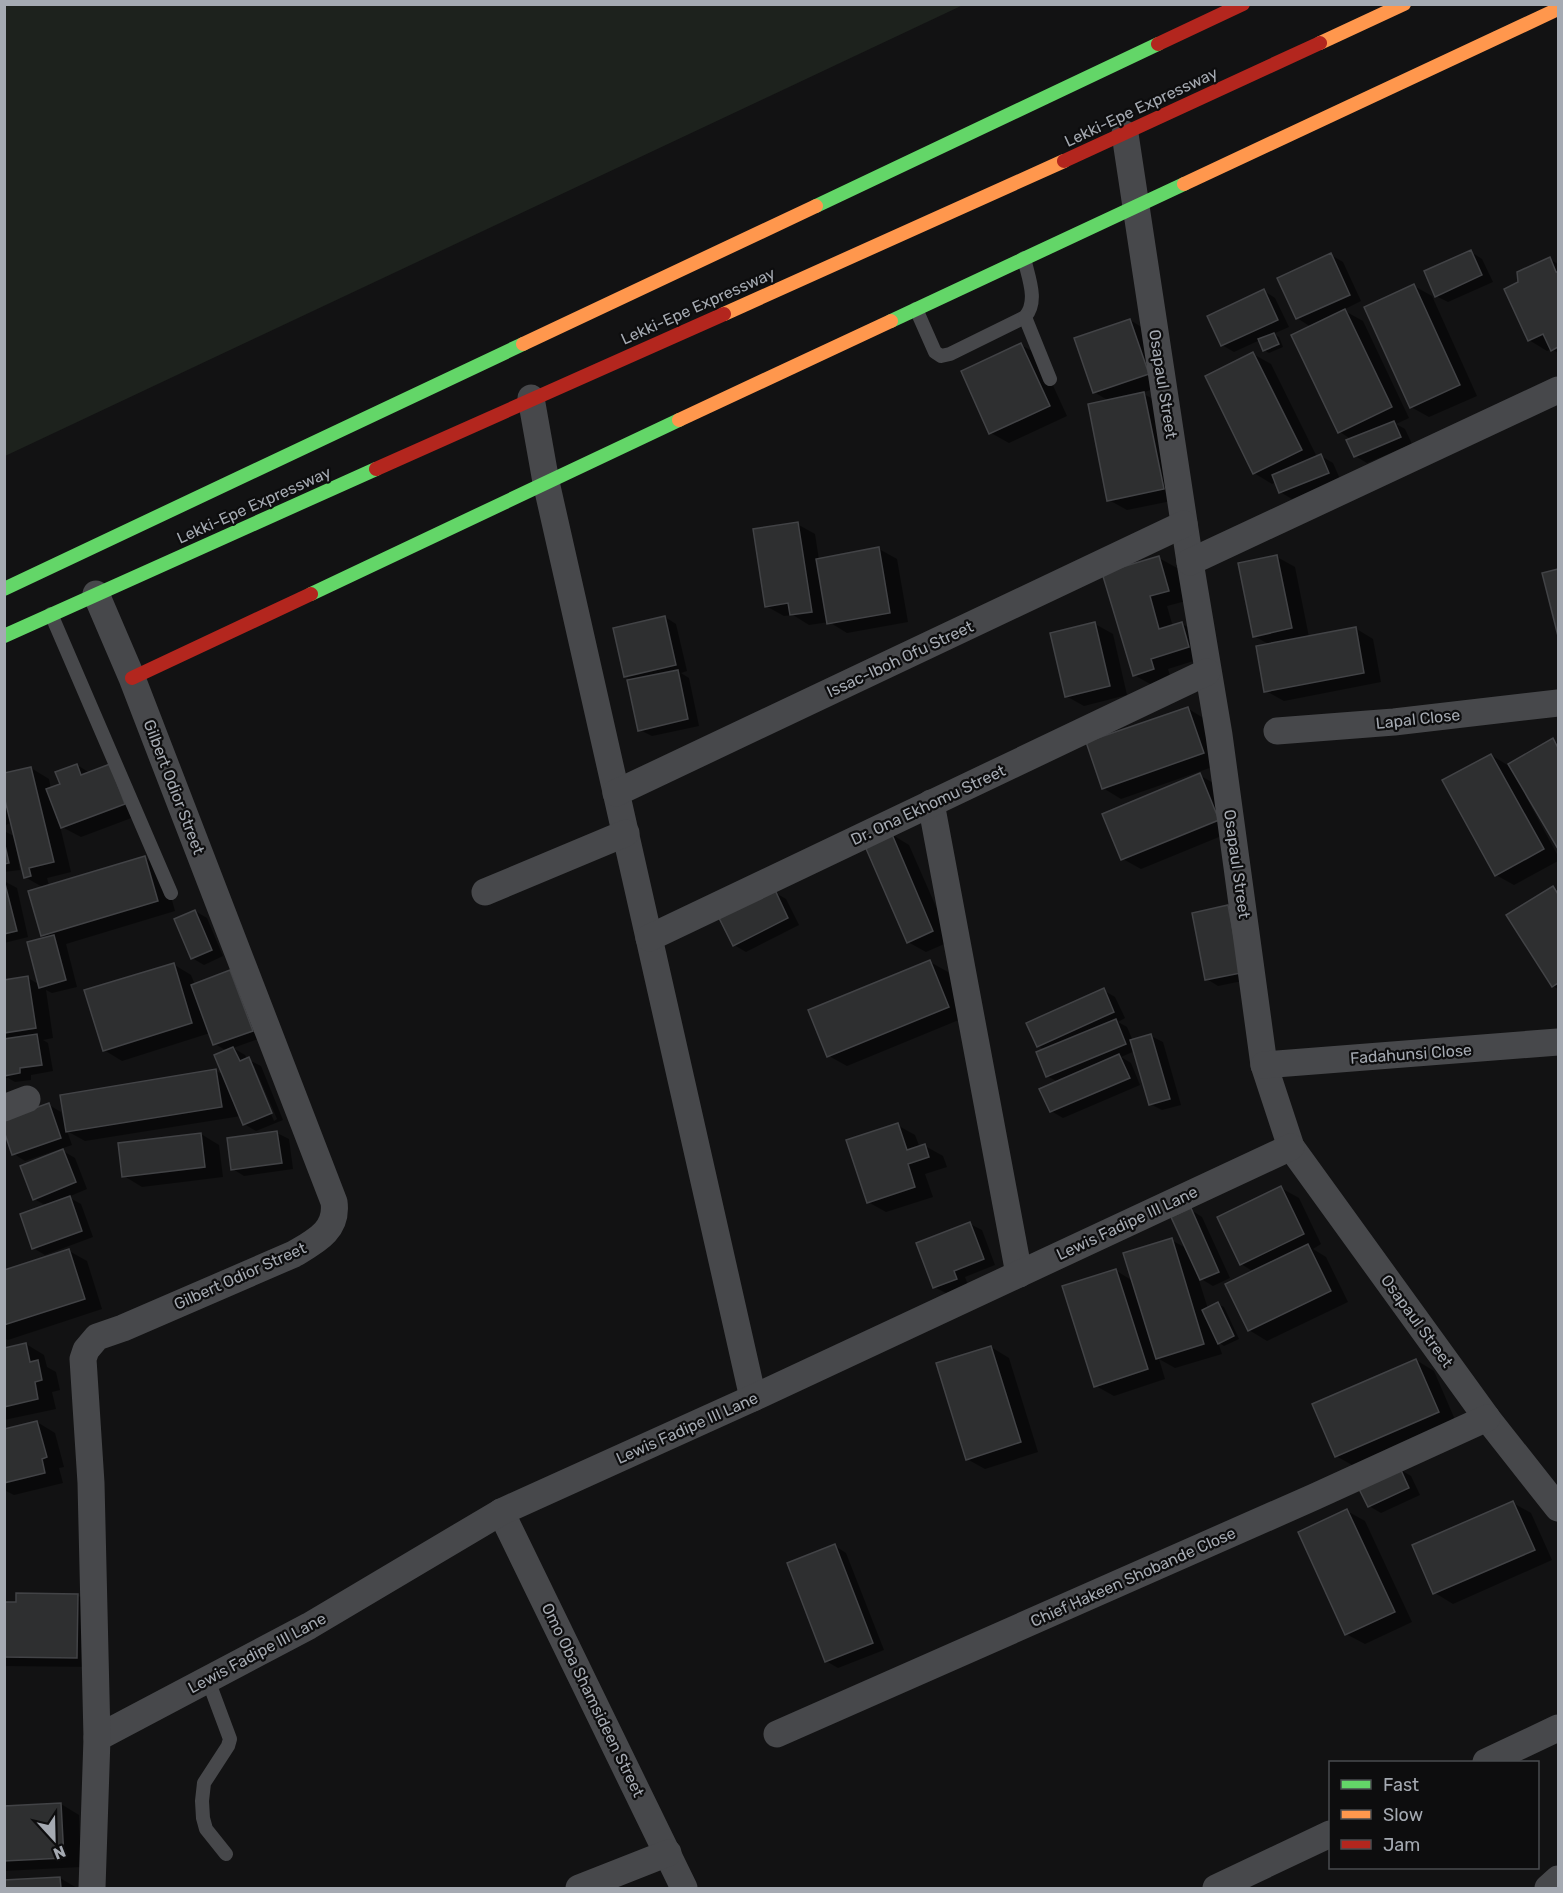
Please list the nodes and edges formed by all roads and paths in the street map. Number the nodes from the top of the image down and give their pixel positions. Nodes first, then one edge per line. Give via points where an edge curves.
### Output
1 (1243, 4) edge
2 (1404, 4) edge
3 (1558, 9) edge
4 (1125, 134) junction
5 (1136, 206) junction
6 (1024, 258) junction
7 (916, 309) junction
8 (1025, 317) junction
9 (1050, 379) dead end
10 (1558, 390) edge
11 (531, 398) junction
12 (546, 482) junction
13 (1184, 524) junction
14 (1190, 562) junction
15 (4, 589) edge
16 (96, 594) junction
17 (51, 614) junction
18 (4, 636) edge
19 (1207, 672) junction
20 (132, 678) junction
21 (1558, 703) edge
22 (1277, 731) dead end
23 (616, 793) junction
24 (932, 803) junction
25 (626, 833) junction
26 (485, 892) dead end
27 (171, 893) dead end
28 (649, 938) junction
29 (1558, 1042) edge
30 (1264, 1065) junction
31 (1291, 1147) junction
32 (1019, 1274) junction
33 (753, 1398) junction
34 (1487, 1418) junction
35 (1558, 1508) edge
36 (501, 1512) junction
37 (208, 1680) junction
38 (1558, 1728) edge
39 (777, 1734) dead end
40 (97, 1738) junction
41 (1488, 1761) edge
42 (1329, 1834) edge
43 (668, 1853) junction
44 (226, 1854) dead end
45 (1558, 1879) edge
46 (92, 1888) edge
47 (579, 1888) edge
48 (684, 1888) edge
49 (1216, 1888) edge
50 (1548, 1888) edge

1 - 15 main road, Lekki-Epe Expressway
2 - 4 main road, Lekki-Epe Expressway
3 - 5 main road
4 - 5 street, Osapaul Street
4 - 11 main road, Lekki-Epe Expressway
5 - 6 main road
5 - 13 street, Osapaul Street
6 - 7 main road
6 - 8 lane via 1033,302
7 - 8 lane via 935,352 941,356
7 - 12 main road
8 - 9 lane
10 - 14 street
11 - 12 street
11 - 16 main road, Lekki-Epe Expressway
12 - 20 main road
12 - 23 street
13 - 14 street, Osapaul Street
13 - 23 street, Issac-Iboh Ofu Street
14 - 19 street, Osapaul Street
16 - 17 main road, Lekki-Epe Expressway
16 - 20 street, Gilbert Odior Street
17 - 18 main road, Lekki-Epe Expressway
17 - 27 lane
19 - 24 street, Dr. Ona Ekhomu Street
19 - 30 street, Osapaul Street
20 - 40 street, Gilbert Odior Street via 336,1212 333,1224 317,1241 294,1254 97,1337 86,1350 82,1370 91,1483
21 - 22 street, Lapal Close
23 - 25 street
24 - 28 street, Dr. Ona Ekhomu Street
24 - 32 street
25 - 26 street
25 - 28 street
28 - 33 street
29 - 30 street, Fadahunsi Close
30 - 31 street, Osapaul Street
31 - 32 street, Lewis Fadipe III Lane
31 - 34 street, Osapaul Street
32 - 33 street, Lewis Fadipe III Lane
33 - 36 street, Lewis Fadipe III Lane
34 - 35 street, Osapaul Street
34 - 39 street, Chief Hakeen Shobande Close
36 - 37 street, Lewis Fadipe III Lane via 309,1626
36 - 43 street, Omo Oba Shamsideen Street
37 - 40 street, Lewis Fadipe III Lane
37 - 44 lane via 230,1739 204,1783 202,1818
38 - 41 street
40 - 46 street, Gilbert Odior Street
42 - 49 street
43 - 47 street
43 - 48 street, Omo Oba Shamsideen Street
45 - 50 street

